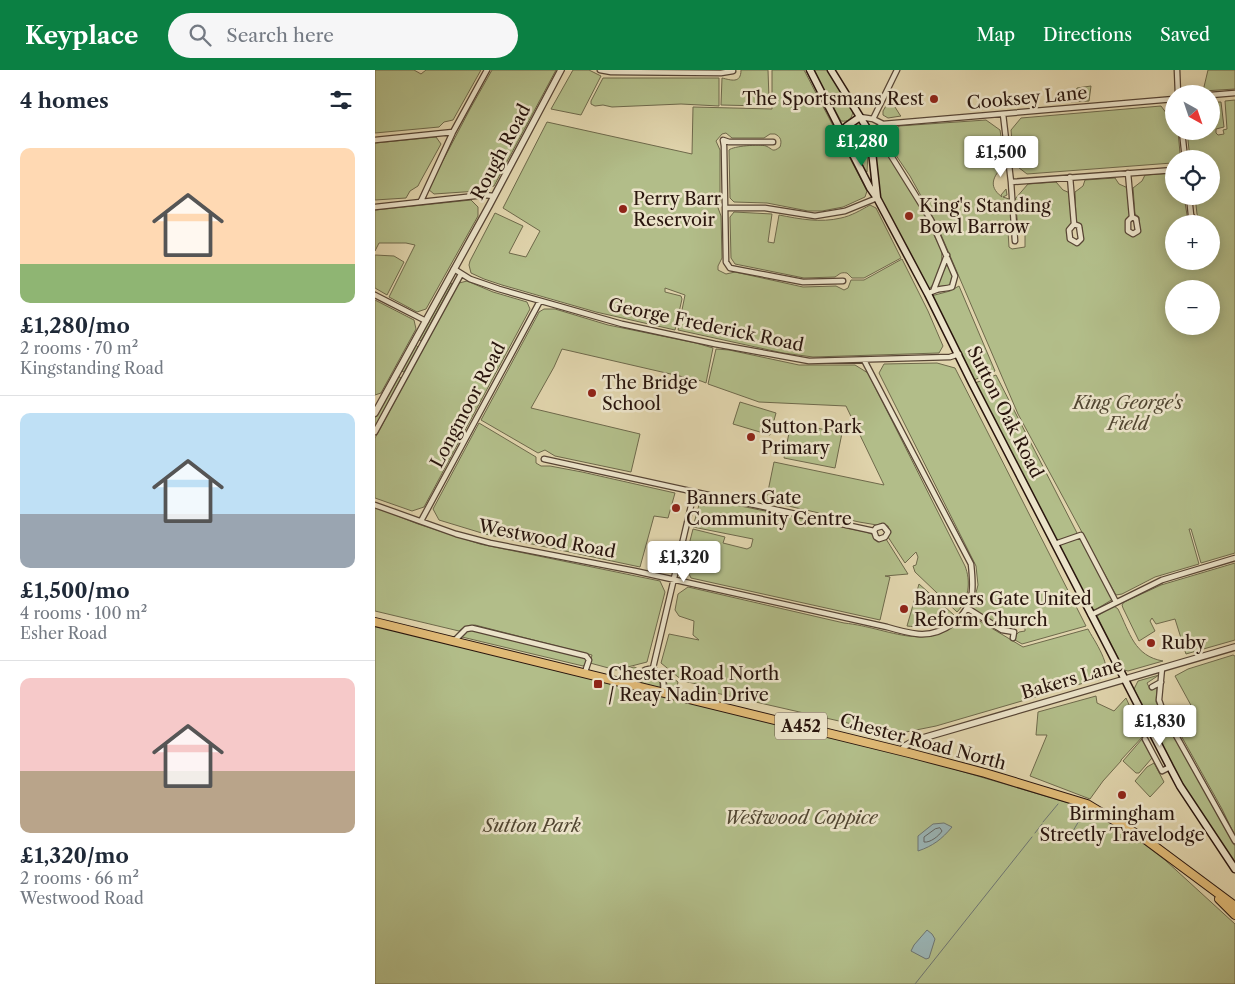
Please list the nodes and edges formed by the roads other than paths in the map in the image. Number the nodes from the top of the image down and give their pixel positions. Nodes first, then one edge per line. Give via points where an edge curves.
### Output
1 (487, 70) edge
2 (561, 70) edge
3 (600, 70) edge
4 (810, 70) edge
5 (831, 70) edge
6 (897, 70) edge
7 (1177, 70) edge
8 (647, 71) edge
9 (733, 71) edge
10 (1178, 85) edge
11 (1235, 93) edge
12 (1220, 94) edge
13 (1165, 100) edge
14 (1003, 114) junction
15 (860, 117) junction
16 (873, 119) junction
17 (883, 124) junction
18 (872, 131) junction
19 (453, 132) junction
20 (842, 132) junction
21 (375, 140) edge
22 (773, 142) dead end
23 (849, 146) junction
24 (1165, 171) edge
25 (1128, 173) junction
26 (1070, 177) junction
27 (1011, 182) junction
28 (494, 196) junction
29 (877, 198) junction
30 (421, 202) junction
31 (1190, 205) edge
32 (375, 207) edge
33 (725, 208) junction
34 (1191, 215) edge
35 (1132, 217) dead end
36 (1075, 224) dead end
37 (1015, 240) dead end
38 (947, 255) junction
39 (454, 270) junction
40 (461, 274) junction
41 (843, 282) dead end
42 (934, 289) junction
43 (928, 294) junction
44 (375, 295) edge
45 (540, 301) junction
46 (426, 321) junction
47 (959, 354) junction
48 (864, 360) junction
49 (377, 405) edge
50 (375, 413) edge
51 (375, 432) edge
52 (544, 459) dead end
53 (694, 492) junction
54 (375, 505) edge
55 (421, 522) junction
56 (874, 531) dead end
57 (1055, 544) junction
58 (1235, 558) edge
59 (675, 580) junction
60 (1116, 602) junction
61 (967, 608) junction
62 (1091, 615) junction
63 (375, 622) edge
64 (1015, 634) dead end
65 (454, 641) junction
66 (1235, 647) edge
67 (653, 668) junction
68 (1162, 668) junction
69 (585, 672) junction
70 (1124, 680) junction
71 (1161, 682) junction
72 (633, 685) junction
73 (1152, 687) dead end
74 (663, 692) junction
75 (1145, 740) dead end
76 (1156, 741) junction
77 (1148, 745) junction
78 (905, 752) junction
79 (1170, 767) junction
80 (1235, 841) edge
81 (1235, 869) edge
82 (1203, 883) junction
83 (1235, 906) edge
84 (1235, 915) edge

1 - 19 street
2 - 28 street, Rough Road
3 - 8 street
4 - 20 main road, Sutton Oak Road
5 - 15 main road
6 - 16 street
7 - 10 street
8 - 9 street
11 - 12 street
13 - 14 street, Cooksey Lane
14 - 17 street, Cooksey Lane
14 - 27 street
15 - 16 street
15 - 18 main road
15 - 20 main road
16 - 17 street
17 - 18 street
18 - 23 main road via 861,142
18 - 29 main road
18 - 38 street via 931,220
19 - 21 street
19 - 30 street
20 - 23 main road, Sutton Oak Road
22 - 33 street via 729,142 724,146
23 - 29 main road, Sutton Oak Road
24 - 25 street
25 - 26 street
25 - 35 street
26 - 27 street
26 - 36 street
27 - 37 street
28 - 30 street
28 - 39 street, Rough Road
29 - 33 street via 845,211 815,216 765,208
29 - 43 main road, Sutton Oak Road
30 - 32 street
31 - 34 street
33 - 41 street via 726,262 731,268 803,282
38 - 42 street
38 - 42 street via 955,282 953,287
39 - 40 street, George Frederick Road
39 - 46 street, Rough Road
40 - 45 street, George Frederick Road via 491,287
40 - 51 street
42 - 43 street
43 - 47 main road, Sutton Oak Road
44 - 46 street
45 - 48 street, George Frederick Road via 631,326 809,361
45 - 55 street, Longmoor Road
46 - 49 street, Rough Road
47 - 48 street, George Frederick Road
47 - 57 main road, Sutton Oak Road
48 - 61 street via 971,564 972,594
49 - 50 street, Rough Road
52 - 53 street
53 - 56 street
53 - 59 street
54 - 55 street, Westwood Road
55 - 59 street, Westwood Road via 490,543
57 - 60 street via 1081,535
57 - 62 main road, Sutton Oak Road
58 - 60 street via 1162,580
59 - 61 street, Westwood Road via 919,634 945,629
59 - 67 street
60 - 62 street
61 - 64 street via 1002,630
62 - 70 main road, Sutton Oak Road
63 - 65 highway, Chester Road North / A452
65 - 69 highway, Chester Road North / A452
65 - 69 street via 466,629 472,628 586,656 589,660
66 - 68 street, Bakers Lane
67 - 72 street via 638,674
67 - 74 street via 664,680
68 - 70 street, Bakers Lane
68 - 71 street
69 - 72 highway, Chester Road North / A452
70 - 76 main road, Sutton Oak Road
70 - 78 street, Bakers Lane via 907,744
71 - 73 street
71 - 80 street via 1159,700 1164,714
72 - 74 highway, Chester Road North / A452
74 - 78 highway, Chester Road North / A452
75 - 77 street, Sutton Oak Road
76 - 77 street
76 - 79 main road, Sutton Oak Road
77 - 79 street, Sutton Oak Road via 1162,771
78 - 82 highway, Chester Road North / A452 via 1087,804 1135,833
79 - 81 main road, Sutton Oak Road
82 - 83 highway, Chester Road North / A452
82 - 84 highway, Chester Road North / A452

